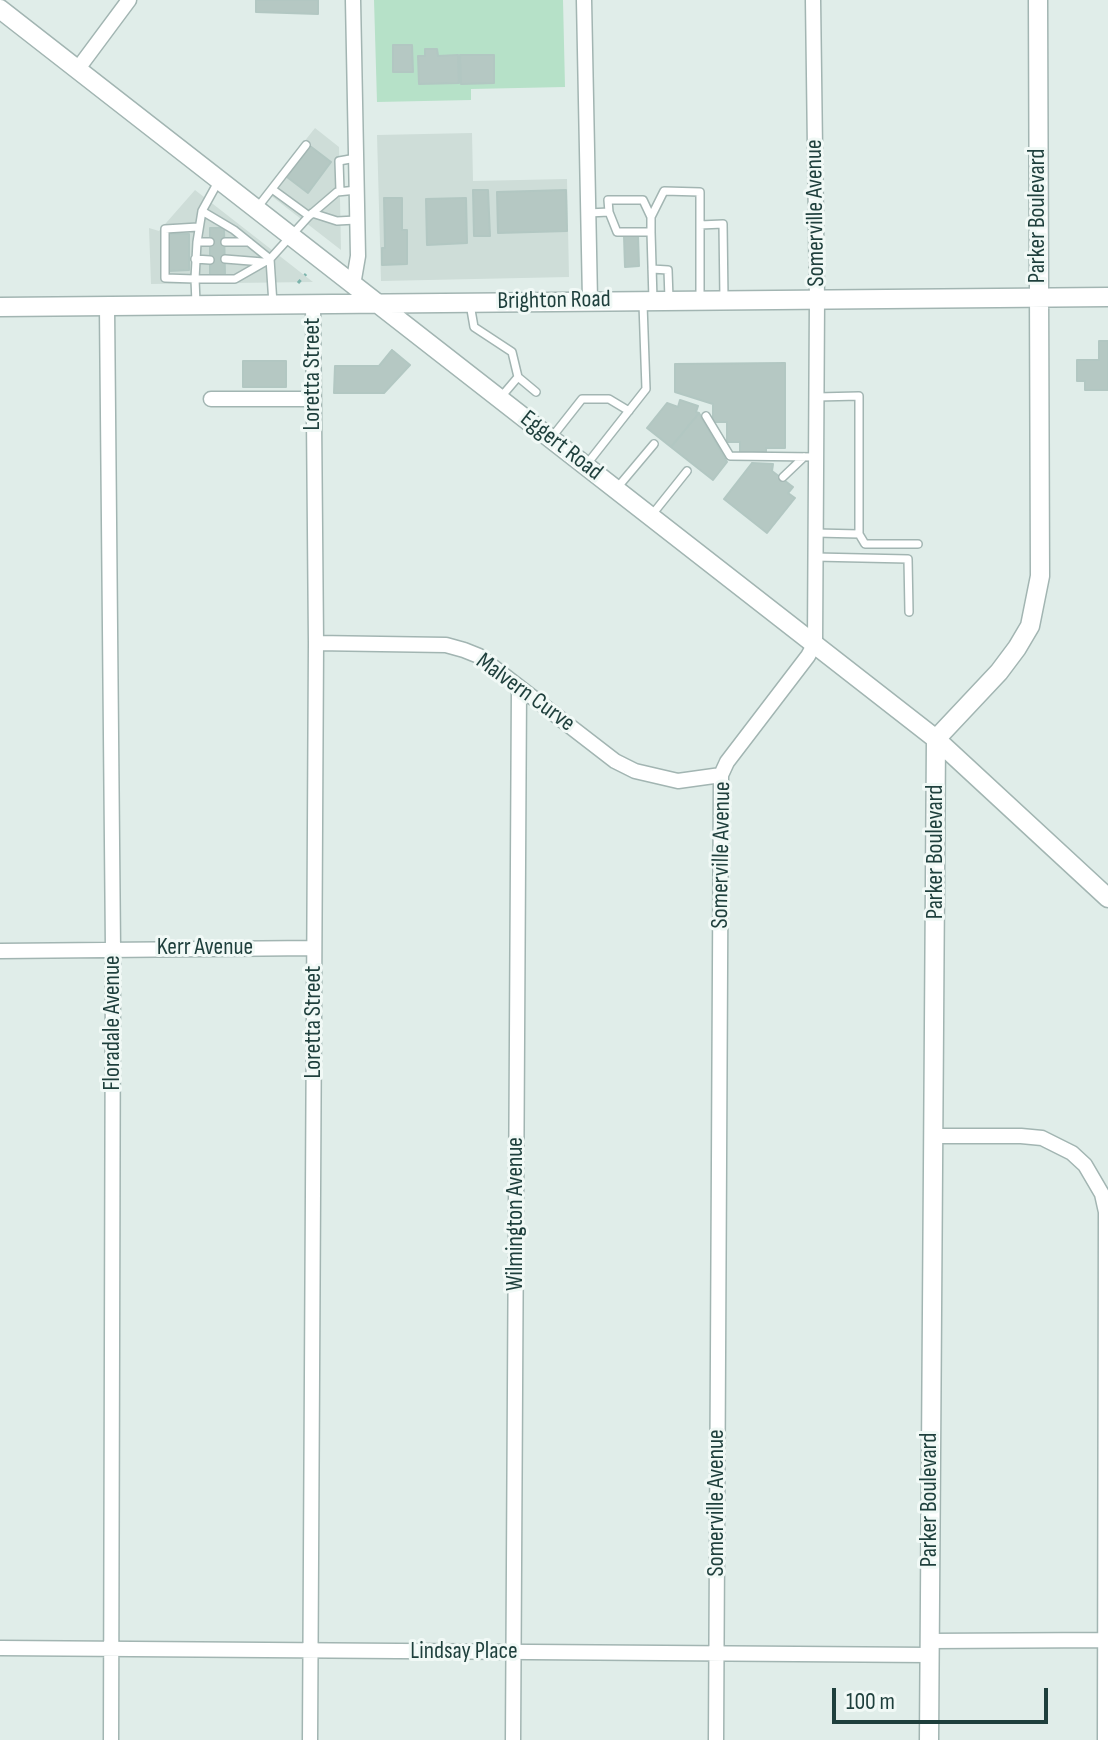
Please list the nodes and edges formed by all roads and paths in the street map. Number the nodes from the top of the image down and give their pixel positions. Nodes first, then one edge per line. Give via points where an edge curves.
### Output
1 (129, 0) edge
2 (353, 0) edge
3 (584, 0) edge
4 (813, 0) edge
5 (1038, 0) edge
6 (2, 15) edge
7 (77, 70) junction
8 (306, 145) dead end
9 (356, 158) junction
10 (219, 181) junction
11 (272, 189) junction
12 (357, 190) junction
13 (340, 191) junction
14 (256, 210) junction
15 (202, 211) junction
16 (609, 212) junction
17 (588, 213) junction
18 (310, 214) junction
19 (651, 217) junction
20 (358, 219) junction
21 (700, 225) junction
22 (198, 227) junction
23 (651, 232) junction
24 (289, 236) junction
25 (197, 242) junction
26 (210, 242) dead end
27 (225, 242) dead end
28 (249, 242) junction
29 (195, 259) junction
30 (225, 259) dead end
31 (210, 260) dead end
32 (267, 260) junction
33 (652, 269) junction
34 (306, 274) dead end
35 (195, 279) junction
36 (298, 283) dead end
37 (353, 285) junction
38 (1038, 296) junction
39 (1108, 297) edge
40 (817, 298) junction
41 (700, 299) junction
42 (724, 299) junction
43 (590, 300) junction
44 (655, 300) junction
45 (469, 302) junction
46 (376, 303) junction
47 (273, 304) junction
48 (313, 304) junction
49 (196, 306) junction
50 (0, 307) edge
51 (107, 307) junction
52 (518, 377) junction
53 (536, 392) dead end
54 (817, 397) junction
55 (211, 399) dead end
56 (314, 399) junction
57 (500, 399) junction
58 (629, 411) junction
59 (706, 416) dead end
60 (551, 438) junction
61 (654, 444) dead end
62 (810, 457) junction
63 (586, 465) junction
64 (687, 471) dead end
65 (783, 477) dead end
66 (616, 489) junction
67 (651, 516) junction
68 (816, 533) junction
69 (859, 534) junction
70 (918, 544) dead end
71 (815, 557) junction
72 (909, 612) dead end
73 (316, 643) junction
74 (815, 643) junction
75 (519, 687) junction
76 (936, 739) junction
77 (721, 775) junction
78 (1108, 898) edge
79 (314, 948) junction
80 (113, 949) junction
81 (0, 951) edge
82 (933, 1136) junction
83 (1106, 1640) edge
84 (0, 1648) edge
85 (929, 1648) junction
86 (111, 1649) junction
87 (311, 1650) junction
88 (513, 1652) junction
89 (716, 1653) junction
90 (111, 1740) edge
91 (310, 1740) edge
92 (513, 1740) edge
93 (716, 1740) edge
94 (929, 1740) edge
95 (1105, 1740) edge

1 - 7 street
2 - 9 street
3 - 17 street
4 - 40 street, Somerville Avenue
5 - 38 street, Parker Boulevard
6 - 7 street, Eggert Road
7 - 10 street, Eggert Road
8 - 11 lane
9 - 12 street
9 - 13 lane via 339,161
10 - 14 street, Eggert Road
10 - 15 lane
11 - 14 lane
11 - 18 lane
12 - 13 lane
12 - 20 street
13 - 18 lane
14 - 24 street, Eggert Road
15 - 22 lane
15 - 28 lane
16 - 17 lane
16 - 19 lane via 608,200 643,200
16 - 23 lane via 617,232
17 - 43 street
18 - 20 lane via 337,221
18 - 24 lane
19 - 21 lane via 664,191 700,192
19 - 23 lane
20 - 37 street
21 - 41 lane
21 - 42 lane via 723,224
22 - 25 lane
22 - 35 lane via 165,229 165,278
23 - 33 lane
24 - 32 lane
24 - 37 street, Eggert Road
25 - 26 lane
25 - 29 lane
27 - 28 lane
28 - 32 lane
29 - 31 lane
29 - 35 lane
30 - 32 lane
32 - 35 lane via 235,279
32 - 47 lane
33 - 44 lane
33 - 44 lane via 668,270
34 - 36 path
35 - 49 lane
37 - 46 street, Eggert Road
38 - 39 street, Brighton Road
38 - 40 street, Brighton Road
38 - 76 street, Parker Boulevard via 1037,602 1017,648
40 - 42 street, Brighton Road
40 - 54 street, Somerville Avenue
41 - 42 street, Brighton Road
41 - 44 street, Brighton Road
43 - 44 street, Brighton Road
43 - 45 street, Brighton Road
44 - 58 lane via 646,389
45 - 46 street, Brighton Road
45 - 52 lane via 474,327 512,352
46 - 48 street, Brighton Road
46 - 57 street, Eggert Road
47 - 48 street, Brighton Road
47 - 49 street, Brighton Road
48 - 56 street, Loretta Street
49 - 51 street, Brighton Road
50 - 51 street, Brighton Road
51 - 80 street, Floradale Avenue
52 - 53 lane
52 - 57 lane
54 - 62 street, Somerville Avenue
54 - 69 lane via 859,396
55 - 56 street
56 - 73 street, Loretta Street
57 - 60 street, Eggert Road
58 - 60 lane via 609,399 582,399
58 - 63 lane
59 - 62 lane via 730,456
60 - 63 street, Eggert Road
61 - 66 lane
62 - 65 lane
62 - 68 street, Somerville Avenue
63 - 66 street, Eggert Road
64 - 67 lane
66 - 67 street, Eggert Road
67 - 74 street, Eggert Road
68 - 69 lane
68 - 71 street, Somerville Avenue
69 - 70 lane via 865,544
71 - 72 lane via 908,559
71 - 74 street, Somerville Avenue
73 - 75 street, Malvern Curve via 455,647 479,656
73 - 79 street, Loretta Street
74 - 76 street, Eggert Road
74 - 77 street, Somerville Avenue
75 - 77 street, Malvern Curve via 635,771 678,781
75 - 88 street, Wilmington Avenue
76 - 78 street, Eggert Road
76 - 82 street, Parker Boulevard
77 - 89 street, Somerville Avenue
79 - 80 street, Kerr Avenue
79 - 87 street, Loretta Street
80 - 81 street, Kerr Avenue
80 - 86 street, Floradale Avenue
82 - 83 street via 1042,1138 1085,1165 1102,1194
82 - 85 street, Parker Boulevard
83 - 85 street, Lindsay Place
83 - 95 street
84 - 86 street, Lindsay Place
85 - 89 street, Lindsay Place
85 - 94 street, Parker Boulevard
86 - 87 street, Lindsay Place
86 - 90 street, Floradale Avenue
87 - 88 street, Lindsay Place
87 - 91 street, Loretta Street
88 - 89 street, Lindsay Place
88 - 92 street, Wilmington Avenue
89 - 93 street, Somerville Avenue

